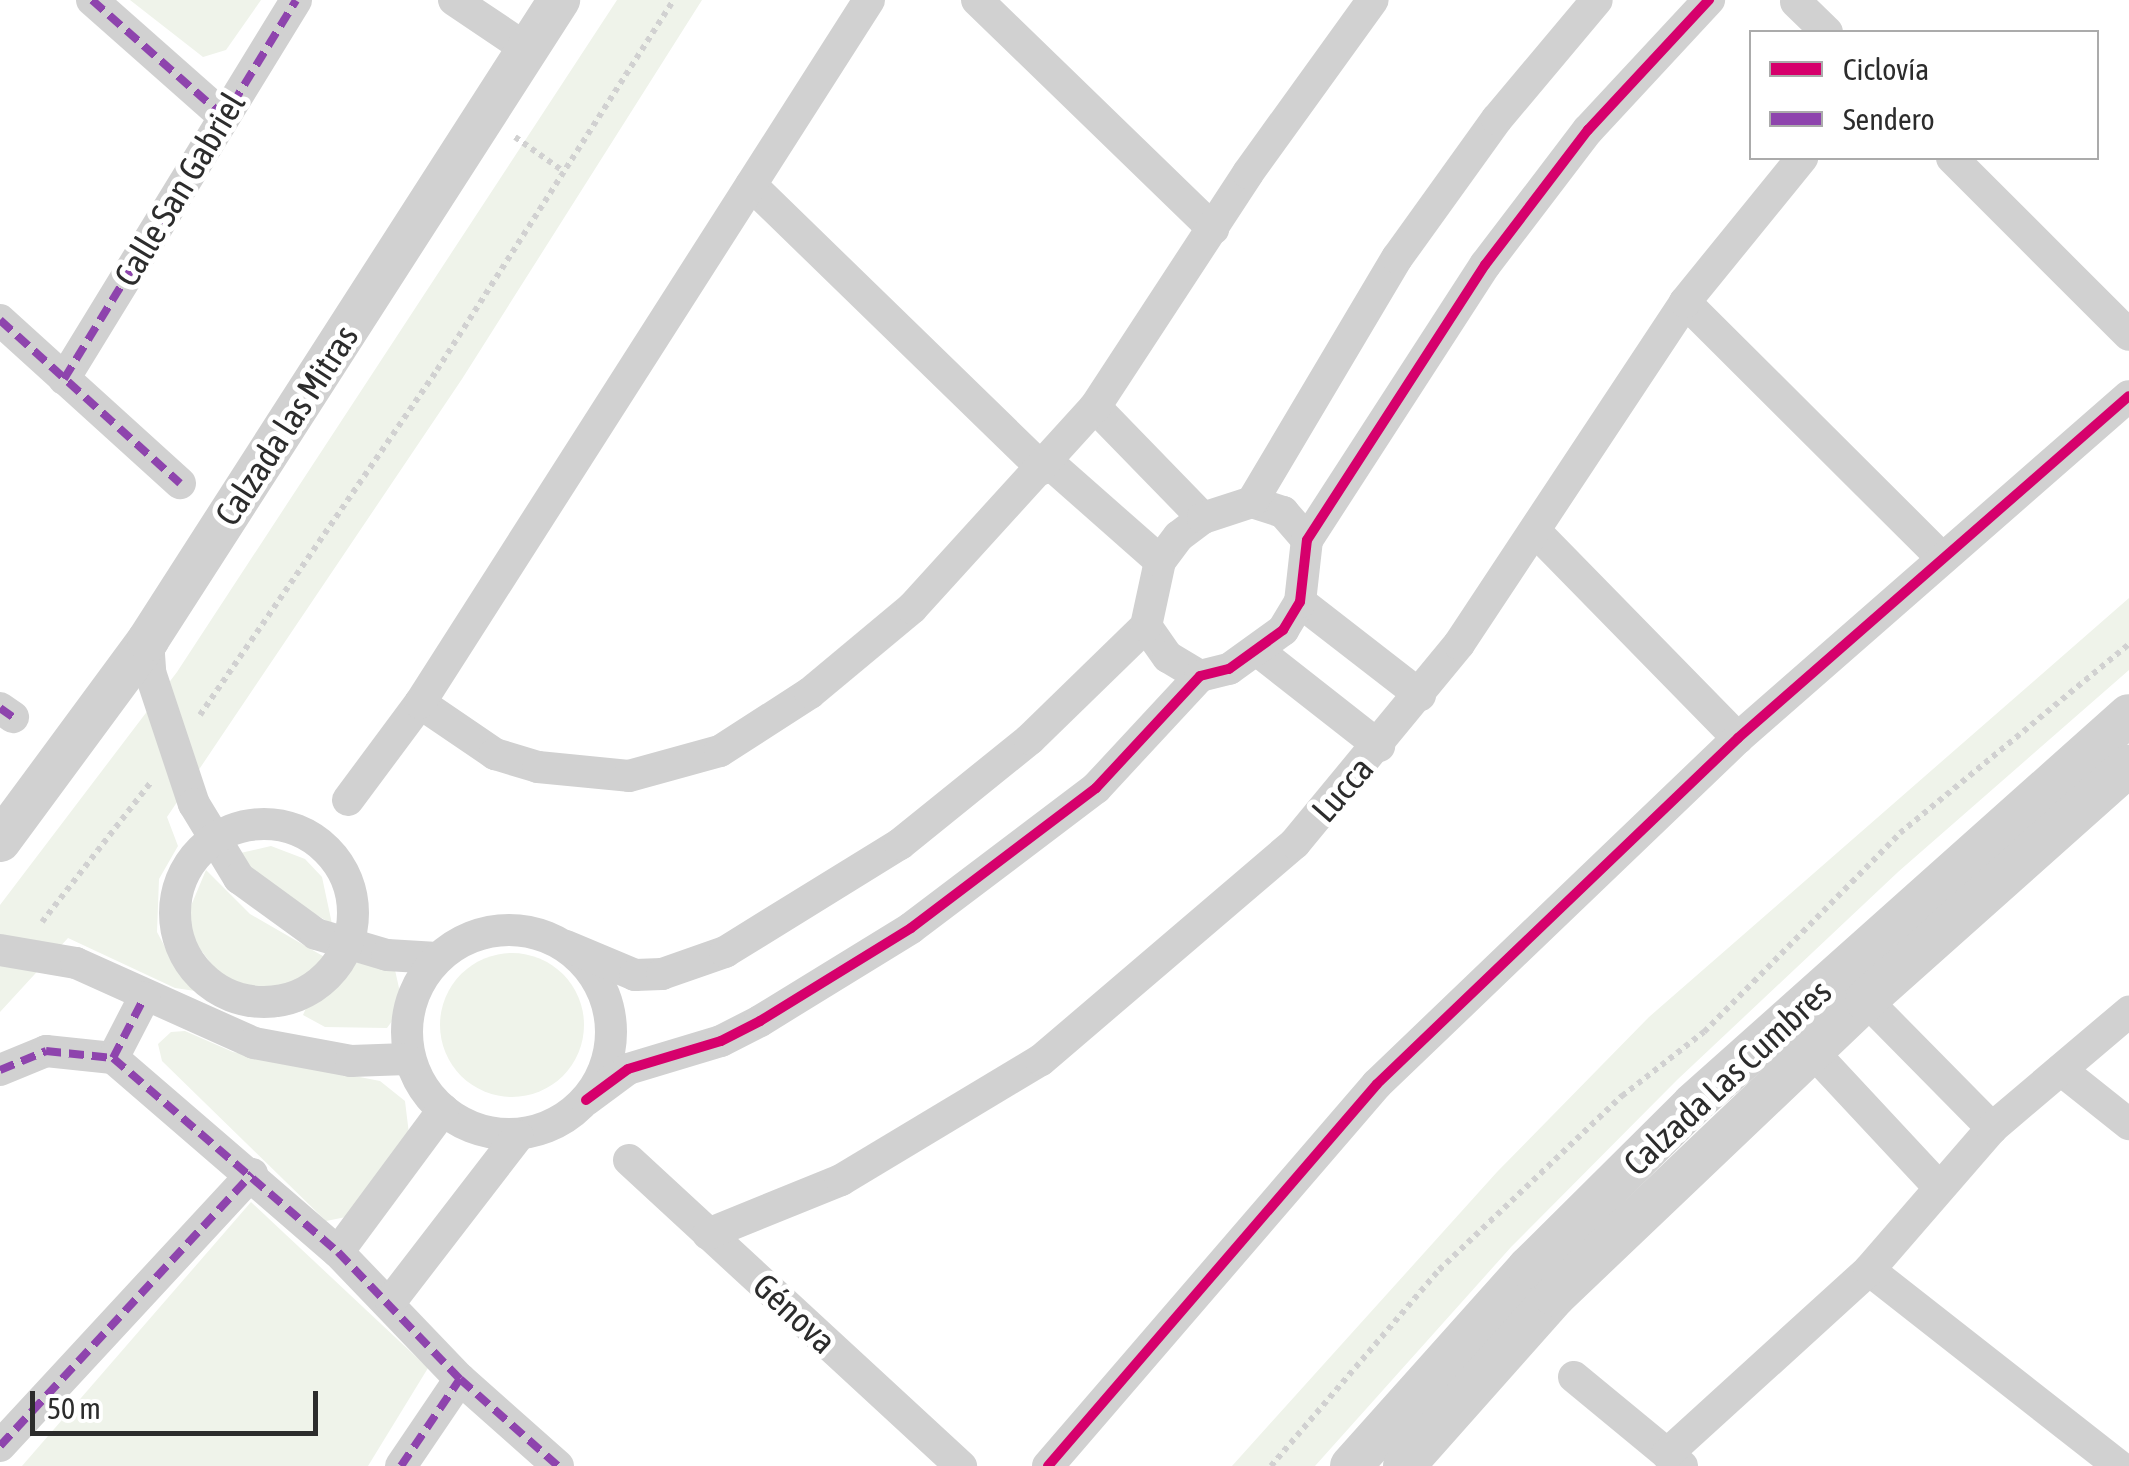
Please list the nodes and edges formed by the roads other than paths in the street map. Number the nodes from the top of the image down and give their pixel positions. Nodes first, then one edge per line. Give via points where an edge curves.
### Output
1 (92, 0) edge
2 (296, 0) edge
3 (454, 0) edge
4 (559, 0) edge
5 (869, 0) edge
6 (976, 0) edge
7 (1373, 0) edge
8 (1597, 0) edge
9 (1709, 0) edge
10 (1796, 2) edge
11 (1824, 30) edge
12 (527, 48) junction
13 (222, 115) junction
14 (1800, 160) edge
15 (1954, 160) edge
16 (751, 185) junction
17 (1213, 229) junction
18 (1685, 302) junction
19 (0, 320) edge
20 (2129, 334) edge
21 (64, 379) junction
22 (2129, 396) edge
23 (1095, 407) junction
24 (1046, 466) junction
25 (180, 483) dead end
26 (1252, 502) junction
27 (1204, 518) junction
28 (1536, 531) junction
29 (1307, 540) junction
30 (1942, 558) junction
31 (1160, 561) junction
32 (1300, 602) junction
33 (1146, 626) junction
34 (148, 640) junction
35 (1258, 650) junction
36 (1200, 676) junction
37 (1420, 695) junction
38 (420, 703) junction
39 (2129, 715) edge
40 (1738, 738) junction
41 (1379, 746) junction
42 (2129, 766) edge
43 (348, 800) dead end
44 (212, 840) junction
45 (0, 841) edge
46 (348, 944) junction
47 (566, 946) junction
48 (10, 950) edge
49 (437, 958) junction
50 (1852, 986) junction
51 (144, 998) junction
52 (266, 1003) junction
53 (2129, 1012) edge
54 (1798, 1036) junction
55 (290, 1050) junction
56 (112, 1058) junction
57 (407, 1059) junction
58 (0, 1070) edge
59 (2060, 1070) junction
60 (586, 1100) junction
61 (444, 1110) junction
62 (2129, 1124) edge
63 (1992, 1128) junction
64 (518, 1136) junction
65 (629, 1160) dead end
66 (252, 1174) junction
67 (1938, 1186) junction
68 (708, 1234) junction
69 (338, 1252) junction
70 (1869, 1270) junction
71 (391, 1301) junction
72 (1574, 1378) dead end
73 (460, 1379) junction
74 (0, 1446) edge
75 (1674, 1460) edge
76 (401, 1466) edge
77 (558, 1466) edge
78 (961, 1466) edge
79 (1048, 1466) edge
80 (1351, 1466) edge
81 (1404, 1466) edge
82 (2119, 1466) edge

1 - 13 street
2 - 13 street, Calle San Gabriel
3 - 12 street
4 - 12 street, Calzada las Mitras
5 - 16 street
6 - 17 street
7 - 17 street
8 - 26 street via 1497,119 1396,258
9 - 29 street via 1588,130 1510,229
10 - 11 street
12 - 34 street, Calzada las Mitras
13 - 21 street, Calle San Gabriel
14 - 18 street, Lucca
15 - 20 street
16 - 24 street
16 - 38 street
17 - 23 street
18 - 28 street, Lucca
18 - 30 street
19 - 21 street
21 - 25 street
22 - 30 street
23 - 24 street
23 - 27 street
24 - 31 street
24 - 38 street via 912,608 848,663 767,725 679,767 629,776 538,768 495,754
26 - 27 street
26 - 29 street via 1283,512
27 - 31 street
28 - 37 street, Lucca
28 - 40 street
29 - 32 street
30 - 40 street
31 - 33 street
32 - 35 street via 1283,630
32 - 37 street
33 - 36 street via 1168,657
33 - 47 street via 1030,739 914,833 725,952 662,974 635,975
34 - 44 street via 150,672 175,752
34 - 45 street, Calzada las Mitras
35 - 36 street
35 - 41 street
36 - 60 street via 1096,788 911,928 760,1021 720,1041 628,1069
37 - 41 street, Lucca
38 - 43 street
39 - 50 street, Calzada Las Cumbres
40 - 79 street via 1377,1084
41 - 68 street, Lucca via 1246,891 1041,1060 841,1180
42 - 50 street, Calzada Las Cumbres
44 - 46 street via 269,906
44 - 46 street via 264,823 318,841 350,888
44 - 52 street via 189,862 177,890 176,934 199,975 223,993
46 - 49 street
46 - 52 street via 324,981
47 - 49 street via 535,932 500,929 466,938
47 - 60 street via 592,970 608,1002 612,1036 604,1070
48 - 51 street via 76,963
49 - 57 street via 417,986 407,1020
50 - 54 street, Calzada Las Cumbres
50 - 63 street
51 - 55 street via 254,1043
51 - 56 street
52 - 55 street
53 - 59 street
54 - 67 street
54 - 80 street, Calzada Las Cumbres via 1528,1268
54 - 81 street, Calzada Las Cumbres
55 - 57 street via 351,1060
56 - 58 street via 46,1051
56 - 66 street
57 - 61 street
59 - 62 street
59 - 63 street
60 - 64 street via 559,1122
61 - 64 street via 468,1125
61 - 69 street
63 - 67 street
64 - 71 street
65 - 68 street, Génova
66 - 69 street
66 - 74 street
67 - 70 street
68 - 78 street, Génova
69 - 71 street
70 - 75 street
70 - 82 street
71 - 73 street
72 - 75 street
73 - 76 street
73 - 77 street

